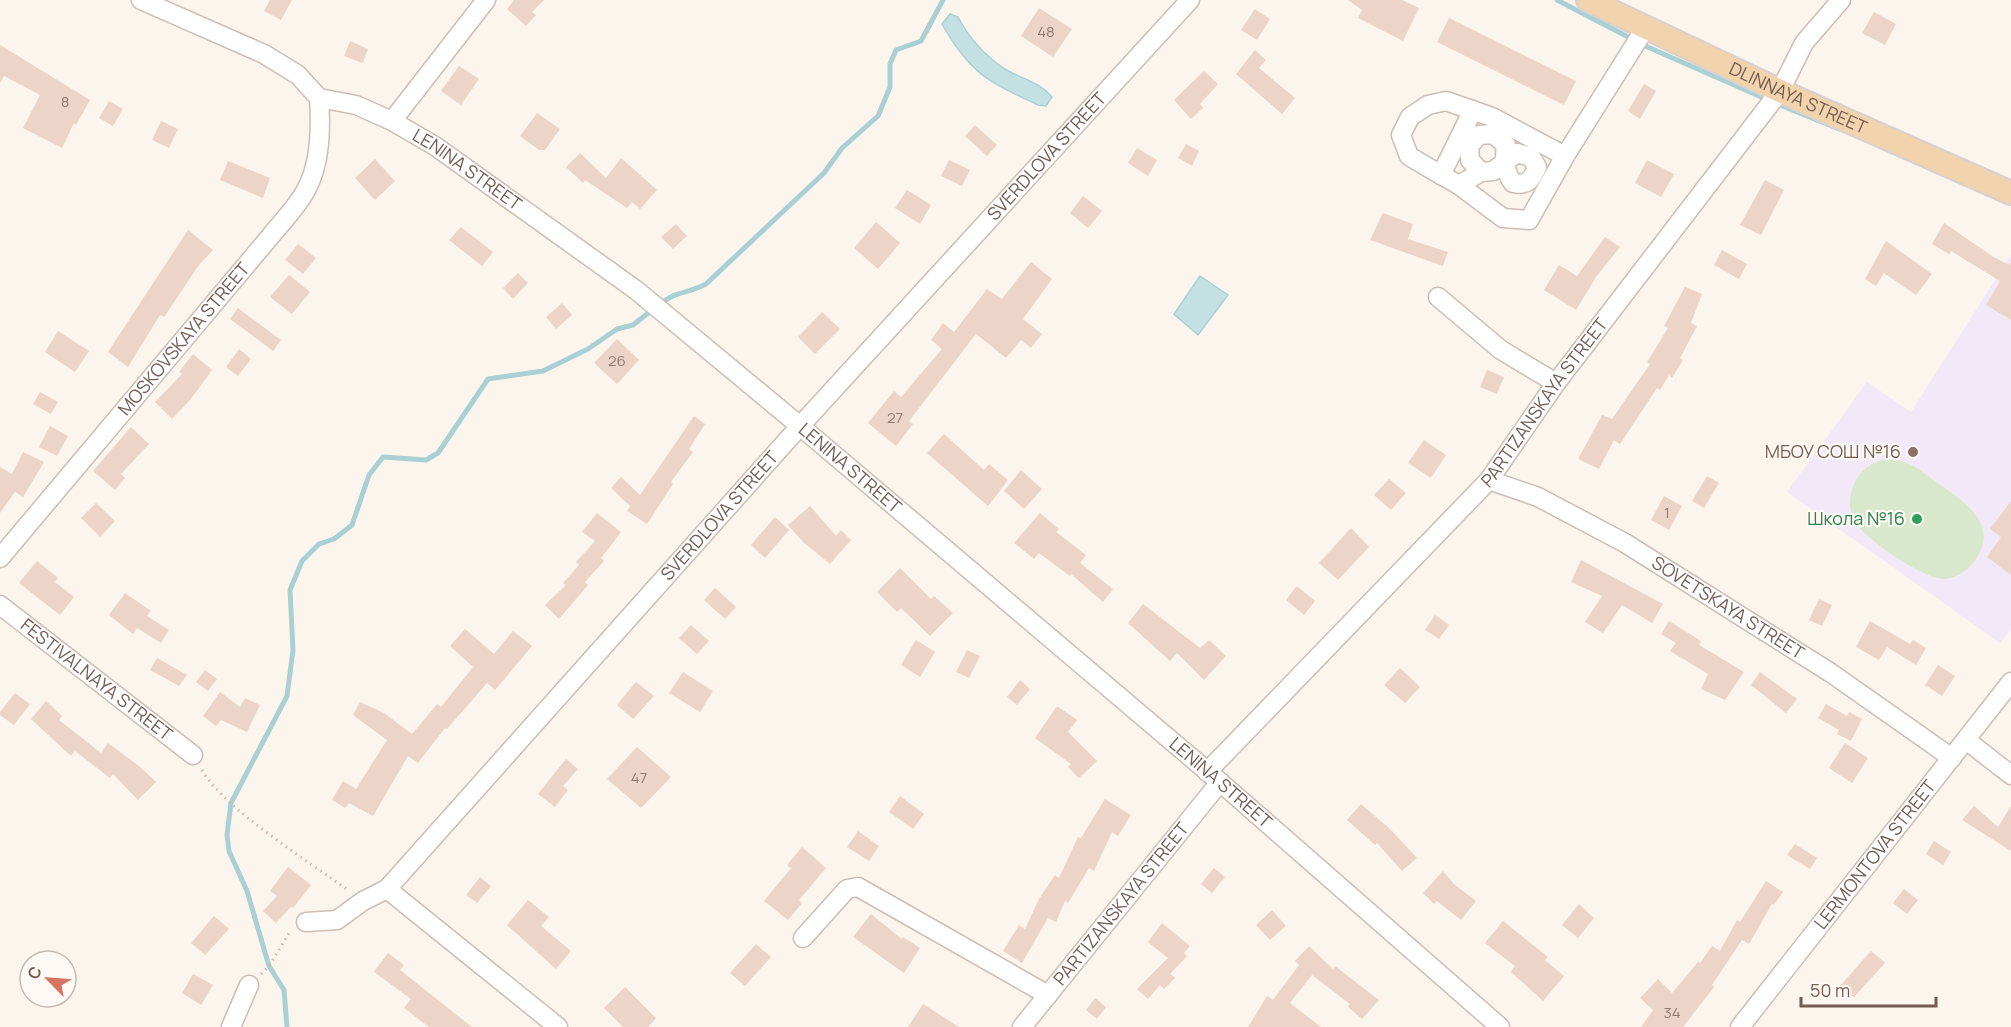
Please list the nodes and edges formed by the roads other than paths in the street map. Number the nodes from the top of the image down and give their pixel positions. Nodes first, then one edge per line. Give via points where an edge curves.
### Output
1 (141, 0) edge
2 (486, 0) edge
3 (1190, 0) edge
4 (1588, 0) edge
5 (1840, 0) edge
6 (1646, 27) junction
7 (1780, 91) junction
8 (319, 98) junction
9 (1473, 110) junction
10 (392, 121) junction
11 (1565, 156) junction
12 (1481, 172) junction
13 (1442, 175) junction
14 (1458, 185) junction
15 (2011, 193) edge
16 (1438, 297) dead end
17 (1556, 384) junction
18 (800, 426) junction
19 (1489, 480) junction
20 (0, 558) edge
21 (0, 605) edge
22 (2011, 682) edge
23 (1966, 740) junction
24 (193, 755) road end
25 (1952, 758) junction
26 (2011, 775) edge
27 (1213, 777) junction
28 (387, 889) junction
29 (306, 922) road end
30 (802, 938) dead end
31 (249, 985) road end
32 (1048, 995) junction
33 (231, 1027) edge
34 (558, 1027) edge
35 (1022, 1027) edge
36 (1500, 1027) edge
37 (1740, 1027) edge

1 - 8 street via 264,54 298,75
2 - 10 street
3 - 18 street, SVERDLOVA STREET
4 - 6 main road, DLINNAYA STREET
5 - 7 street, PARTIZANSKAYA STREET via 1804,44
6 - 7 main road, DLINNAYA STREET
6 - 11 street
7 - 15 main road, DLINNAYA STREET
7 - 17 street, PARTIZANSKAYA STREET
8 - 10 street, LENINA STREET via 356,105
8 - 20 street, MOSKOVSKAYA STREET via 321,126 306,190
9 - 11 street
9 - 13 street
9 - 13 street via 1446,101 1428,105 1410,117 1401,135 1409,156
10 - 18 street, LENINA STREET via 435,146 636,290
11 - 14 street via 1529,220 1503,218
12 - 12 street via 1470,160 1469,146 1479,135 1493,134 1506,145 1503,161 1493,171
12 - 14 street
13 - 14 street
16 - 17 street via 1501,350
17 - 19 street, PARTIZANSKAYA STREET
18 - 27 street, LENINA STREET
18 - 28 street, SVERDLOVA STREET
19 - 25 street, SOVETSKAYA STREET via 1538,497 1625,543 1831,673
19 - 27 street, PARTIZANSKAYA STREET
21 - 24 street, FESTIVALNAYA STREET
22 - 23 street, LERMONTOVA STREET
23 - 25 street, LERMONTOVA STREET
23 - 26 street
25 - 37 street, LERMONTOVA STREET
27 - 32 street, PARTIZANSKAYA STREET
27 - 36 street, LENINA STREET
28 - 29 street, SVERDLOVA STREET via 337,920
28 - 34 street
30 - 32 street via 848,889 858,887
31 - 33 street
32 - 35 street, PARTIZANSKAYA STREET

